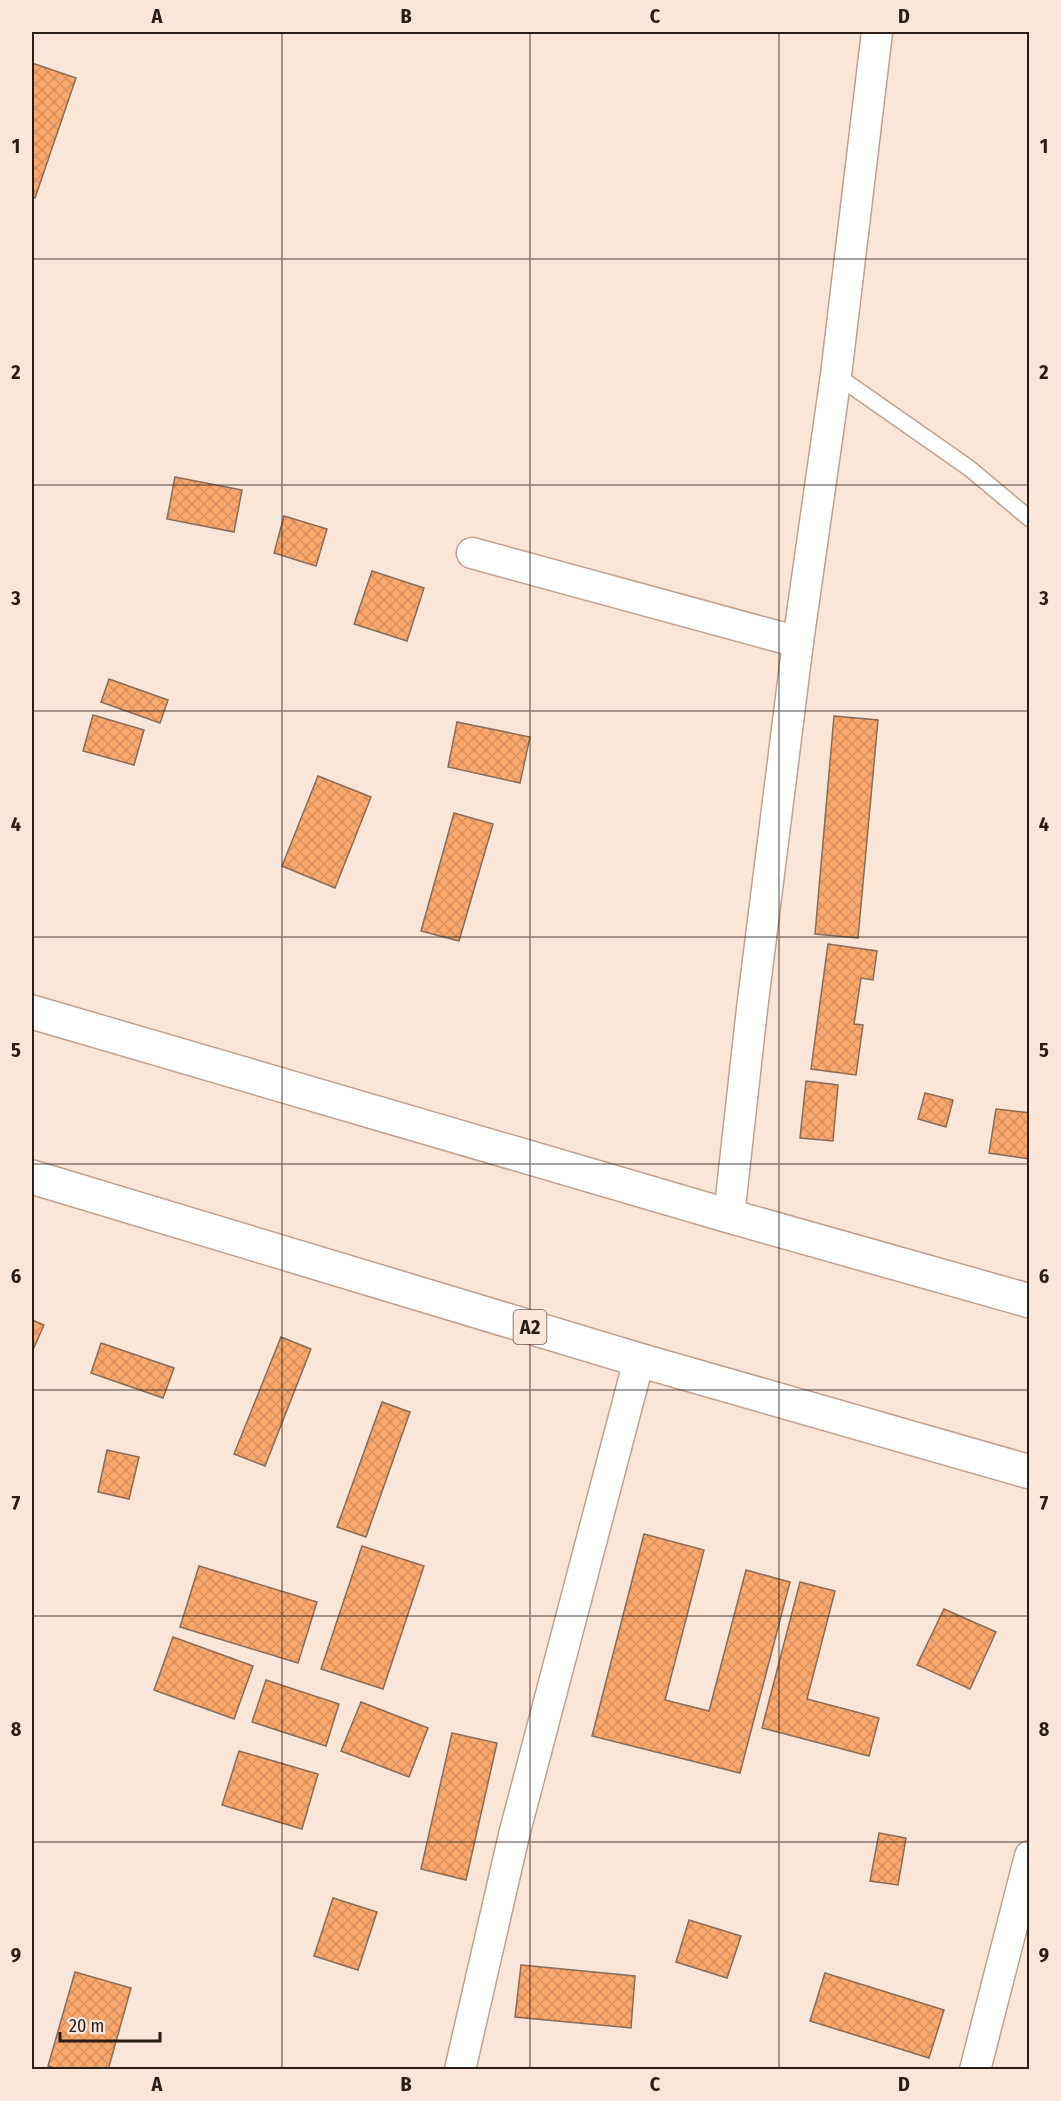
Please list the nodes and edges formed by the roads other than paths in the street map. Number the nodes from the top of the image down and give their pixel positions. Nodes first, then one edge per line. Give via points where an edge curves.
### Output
1 (876, 32) edge
2 (836, 375) junction
3 (1029, 519) edge
4 (472, 553) dead end
5 (798, 642) junction
6 (32, 1012) edge
7 (32, 1177) edge
8 (729, 1216) junction
9 (1029, 1301) edge
10 (639, 1360) junction
11 (1029, 1472) edge
12 (1029, 1856) edge
13 (459, 2070) edge
14 (975, 2070) edge

1 - 2 street
2 - 3 lane via 969,468
2 - 5 street
4 - 5 street
5 - 8 street
6 - 8 highway
7 - 10 highway, A2
8 - 9 highway
10 - 11 highway, A2
10 - 13 street via 513,1835
12 - 14 street

